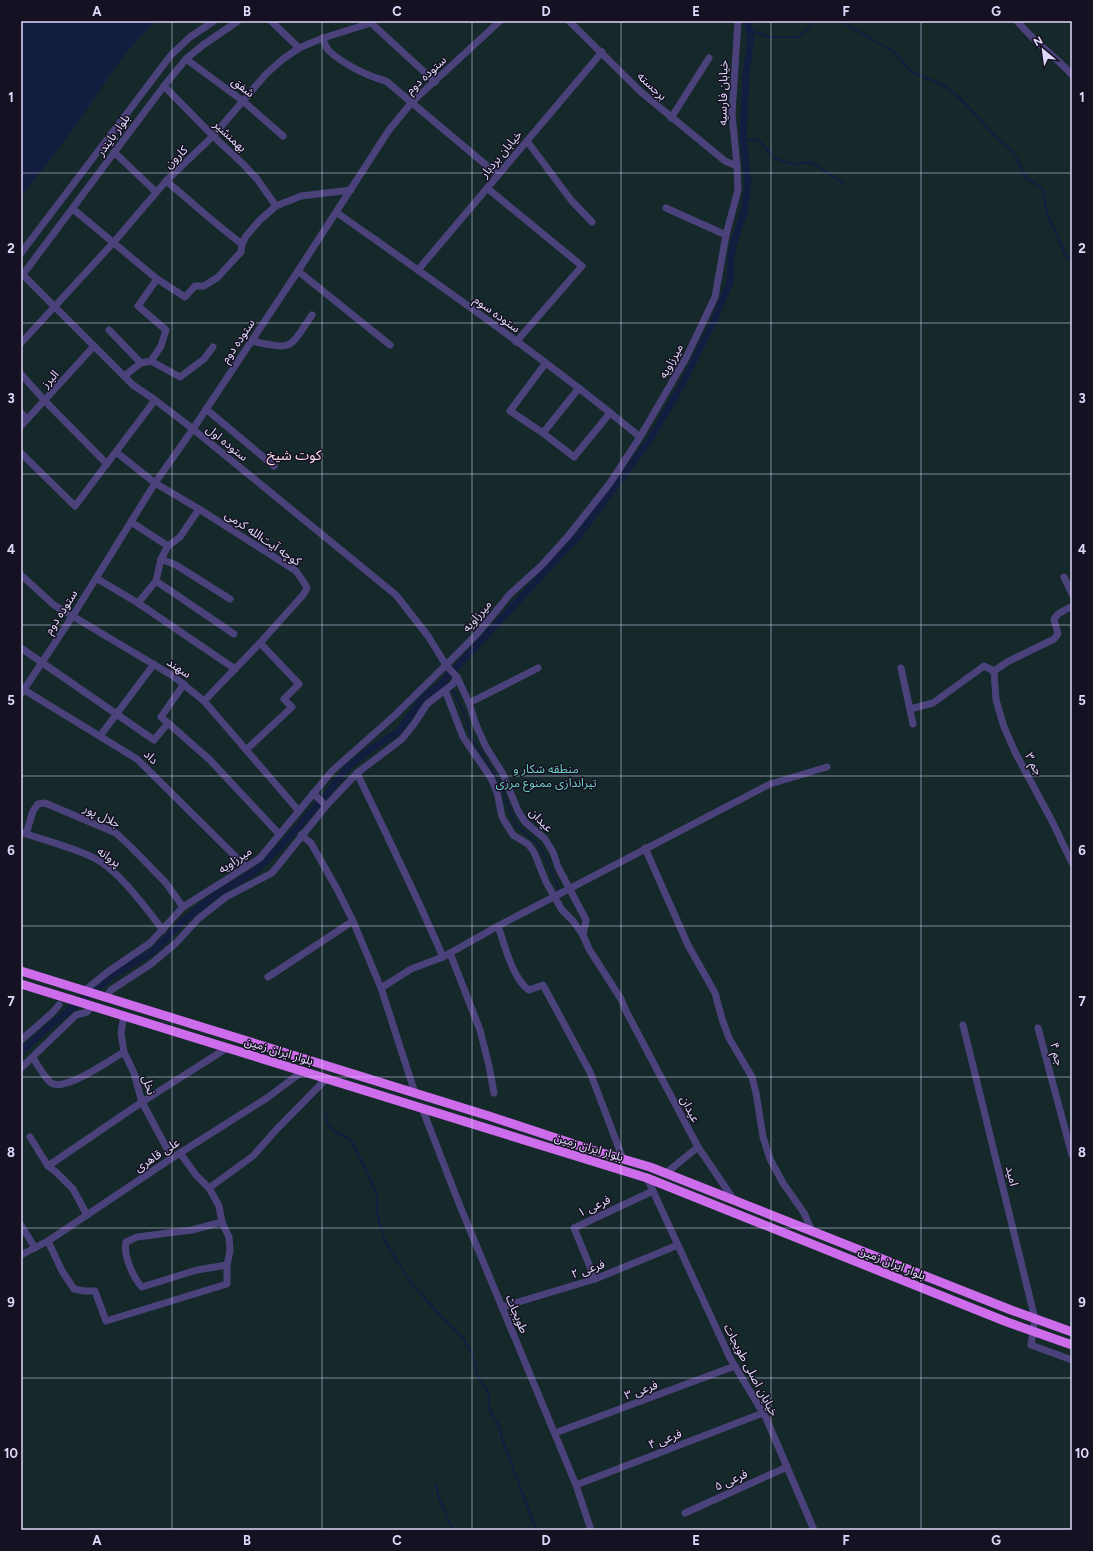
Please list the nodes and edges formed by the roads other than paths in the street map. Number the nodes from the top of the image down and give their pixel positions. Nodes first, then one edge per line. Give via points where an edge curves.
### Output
1 (214, 21) edge
2 (238, 21) edge
3 (271, 21) edge
4 (500, 21) edge
5 (569, 21) edge
6 (738, 21) edge
7 (1017, 21) edge
8 (370, 22) edge
9 (323, 38) junction
10 (299, 48) junction
11 (602, 52) junction
12 (186, 58) junction
13 (709, 58) dead end
14 (1072, 75) edge
15 (435, 82) junction
16 (164, 86) junction
17 (243, 101) junction
18 (412, 102) junction
19 (672, 118) junction
20 (213, 136) junction
21 (284, 136) dead end
22 (527, 141) junction
23 (114, 152) junction
24 (736, 166) junction
25 (498, 175) junction
26 (166, 181) junction
27 (75, 183) junction
28 (487, 188) junction
29 (351, 190) junction
30 (86, 192) junction
31 (156, 192) junction
32 (276, 206) junction
33 (666, 208) dead end
34 (73, 209) junction
35 (336, 212) junction
36 (592, 222) dead end
37 (726, 235) junction
38 (113, 243) junction
39 (242, 244) junction
40 (21, 253) edge
41 (418, 270) junction
42 (298, 271) junction
43 (22, 276) edge
44 (157, 279) junction
45 (54, 307) junction
46 (312, 315) dead end
47 (109, 330) dead end
48 (251, 341) junction
49 (516, 342) junction
50 (21, 343) edge
51 (94, 346) junction
52 (390, 346) dead end
53 (213, 347) dead end
54 (151, 362) junction
55 (140, 363) junction
56 (545, 364) junction
57 (21, 374) edge
58 (124, 376) junction
59 (578, 388) junction
60 (155, 400) junction
61 (45, 401) junction
62 (206, 409) junction
63 (21, 413) edge
64 (610, 413) junction
65 (28, 419) junction
66 (21, 426) edge
67 (193, 429) junction
68 (543, 433) junction
69 (640, 437) junction
70 (116, 452) junction
71 (21, 453) edge
72 (107, 464) junction
73 (274, 466) dead end
74 (155, 483) junction
75 (199, 509) junction
76 (131, 522) junction
77 (168, 546) junction
78 (161, 559) junction
79 (21, 575) edge
80 (1064, 577) dead end
81 (96, 578) junction
82 (156, 581) junction
83 (1072, 594) edge
84 (230, 599) dead end
85 (138, 603) junction
86 (1072, 606) edge
87 (72, 617) junction
88 (234, 634) dead end
89 (260, 643) junction
90 (21, 648) edge
91 (42, 662) junction
92 (154, 664) junction
93 (447, 666) junction
94 (538, 668) dead end
95 (901, 668) dead end
96 (235, 669) junction
97 (994, 672) junction
98 (456, 676) junction
99 (184, 684) junction
100 (449, 688) junction
101 (22, 691) edge
102 (204, 701) junction
103 (469, 703) junction
104 (910, 709) junction
105 (118, 713) junction
106 (168, 723) junction
107 (913, 724) dead end
108 (100, 736) junction
109 (247, 749) junction
110 (827, 767) dead end
111 (357, 773) junction
112 (315, 796) junction
113 (325, 805) junction
114 (298, 810) junction
115 (23, 833) edge
116 (279, 834) junction
117 (301, 836) junction
118 (645, 848) junction
119 (1072, 863) edge
120 (246, 867) junction
121 (569, 889) junction
122 (554, 896) junction
123 (183, 907) junction
124 (353, 921) junction
125 (498, 926) junction
126 (163, 930) junction
127 (583, 934) junction
128 (450, 953) junction
129 (443, 956) junction
130 (21, 971) edge
131 (268, 976) dead end
132 (21, 984) edge
133 (382, 988) junction
134 (84, 991) junction
135 (103, 997) junction
136 (59, 1005) dead end
137 (89, 1005) junction
138 (124, 1015) junction
139 (964, 1025) dead end
140 (1038, 1028) dead end
141 (21, 1040) edge
142 (227, 1048) junction
143 (124, 1052) junction
144 (33, 1058) junction
145 (21, 1068) edge
146 (303, 1071) junction
147 (328, 1078) junction
148 (415, 1093) junction
149 (494, 1093) dead end
150 (142, 1102) junction
151 (422, 1108) junction
152 (30, 1138) dead end
153 (1070, 1139) edge
154 (698, 1147) junction
155 (180, 1153) junction
156 (1072, 1155) edge
157 (172, 1158) junction
158 (623, 1159) junction
159 (48, 1166) junction
160 (666, 1173) junction
161 (647, 1178) junction
162 (209, 1188) junction
163 (653, 1191) junction
164 (734, 1200) junction
165 (87, 1215) junction
166 (222, 1222) junction
167 (21, 1225) edge
168 (812, 1231) junction
169 (48, 1241) junction
170 (678, 1245) junction
171 (35, 1248) junction
172 (21, 1255) edge
173 (227, 1265) junction
174 (596, 1280) junction
175 (502, 1307) junction
176 (1035, 1319) junction
177 (1034, 1332) junction
178 (1072, 1332) edge
179 (1072, 1345) edge
180 (1072, 1360) edge
181 (735, 1366) junction
182 (763, 1413) junction
183 (555, 1433) junction
184 (787, 1467) junction
185 (576, 1485) junction
186 (685, 1513) dead end
187 (591, 1530) edge
188 (813, 1530) edge

1 - 27 street, بلوار بایندر via 190,37 171,55
2 - 12 street, بلوار بایندر
3 - 10 street
4 - 15 street, ستوده دوم
5 - 11 street, برجسته
6 - 24 street, خیابان فارسیه via 732,114
7 - 14 street
8 - 9 street, کارون
8 - 15 street
9 - 10 street, کارون
9 - 18 street via 327,49 349,65 371,77 386,81
10 - 17 street, کارون via 272,69
11 - 19 street, برجسته via 641,92
11 - 22 street, خیابان بردبار
12 - 16 street, بلوار بایندر
12 - 17 street, شفق
13 - 19 street
15 - 18 street, ستوده دوم
16 - 20 street, بهمنشیر
16 - 23 street, بلوار بایندر
17 - 20 street, کارون
17 - 21 street, شفق
18 - 25 street
18 - 29 street, ستوده دوم via 389,130
19 - 24 street, برجسته via 725,161
20 - 26 street, کارون
20 - 32 street, بهمنشیر via 257,179
22 - 25 street, خیابان بردبار
22 - 36 street via 571,200
23 - 30 street, بلوار بایندر
23 - 31 street
24 - 37 street, میرزاویه via 738,190
25 - 28 street, خیابان بردبار
26 - 31 street, کارون
26 - 39 street
27 - 30 street
27 - 40 street, بلوار بایندر
28 - 41 street, خیابان بردبار
28 - 49 street via 582,266
29 - 32 street via 301,196
29 - 35 street, ستوده دوم
30 - 34 street, بلوار بایندر
31 - 38 street, کارون
32 - 39 street via 260,220
33 - 37 street
34 - 38 street
34 - 43 street, بلوار بایندر
35 - 41 street, ستوده سوم
35 - 42 street, ستوده دوم
37 - 69 street, میرزاویه via 715,297 686,358
38 - 44 street
38 - 45 street, کارون
39 - 44 street via 241,252 218,277 204,286 194,286 185,297
41 - 49 street, ستوده سوم
42 - 48 street, ستوده دوم
42 - 52 street
43 - 45 street, ستوده اول
44 - 54 street via 138,306 166,330 161,346
45 - 50 street, کارون
45 - 51 street, ستوده اول
46 - 48 street via 293,343 287,347
47 - 55 street
48 - 62 street, ستوده دوم
49 - 56 street, ستوده سوم
51 - 58 street, ستوده اول
51 - 61 street, البرز
53 - 54 street via 204,359 180,377
54 - 55 street
55 - 58 street
56 - 59 street, ستوده سوم
56 - 68 street via 510,411
57 - 61 street
58 - 60 street, ستوده اول
59 - 64 street, ستوده سوم
59 - 68 street
60 - 67 street, ستوده اول
60 - 70 street
61 - 65 street, البرز
61 - 72 street
62 - 67 street, ستوده دوم
62 - 73 street
63 - 65 street
64 - 68 street via 574,456
64 - 69 street, ستوده سوم
65 - 66 street, البرز
67 - 74 street, ستوده دوم
67 - 93 street, ستوده اول via 396,595 428,636
69 - 93 street, میرزاویه via 610,483 566,538 541,566 510,594
70 - 72 street
70 - 74 street, کوچه آیت‌الله کرمی
71 - 72 street via 75,506
74 - 75 street, کوچه آیت‌الله کرمی
74 - 76 street, ستوده دوم
75 - 77 street via 180,537
75 - 89 street, کوچه آیت‌الله کرمی via 296,571 307,588 303,596
76 - 77 street
76 - 81 street, ستوده دوم
77 - 78 street
78 - 82 street
78 - 84 street via 176,565
79 - 87 street, سهند via 54,605
80 - 83 street
81 - 85 street
81 - 87 street, ستوده دوم
82 - 85 street
82 - 88 street
85 - 96 street
86 - 97 street via 1054,619 1058,634 1054,638 1007,662
87 - 91 street, ستوده دوم
87 - 92 street, سهند
89 - 96 street, کوچه آیت‌الله کرمی
89 - 109 street via 299,684 284,699 292,707
90 - 91 street
91 - 101 street, ستوده دوم
91 - 105 street
92 - 99 street, سهند
92 - 105 street
93 - 98 street, ستوده اول
93 - 112 street, میرزاویه via 332,771
94 - 103 street
95 - 104 street
96 - 102 street, کوچه آیت‌الله کرمی
97 - 104 street via 984,666 933,703
97 - 119 street, جم ۳ via 996,700 1004,727
98 - 100 street
98 - 103 street, عیدان
99 - 102 street, سهند
99 - 106 street via 161,717
100 - 111 street via 427,704 402,739
100 - 122 street, عیدان via 463,737 491,778 502,817 513,835 528,844 534,852
101 - 108 street, داد
102 - 109 street, سهند
103 - 121 street, عیدان via 476,725 503,774 518,811 525,822 545,839
104 - 107 street
105 - 106 street via 154,740
105 - 108 street
106 - 116 street via 210,760
108 - 120 street, داد via 137,759
109 - 114 street, سهند
110 - 118 street via 770,784
111 - 113 street
111 - 129 street
112 - 113 street
112 - 114 street, میرزاویه
113 - 117 street
114 - 116 street, میرزاویه
115 - 123 street, جلال پور via 38,804 45,803 116,833 166,883
115 - 126 street, پروانه via 97,860 138,899
116 - 120 street, میرزاویه via 260,858
117 - 124 street via 311,843
117 - 135 street via 272,874 226,897 198,919 176,943 151,964
118 - 121 street
118 - 168 street via 688,945 715,993 729,1038 752,1077 763,1138 770,1159 804,1213
120 - 123 street, میرزاویه
121 - 122 street
121 - 127 street, عیدان via 586,920
122 - 125 street
122 - 127 street, عیدان via 562,910
123 - 126 street, میرزاویه
124 - 131 street
124 - 133 street
125 - 128 street
125 - 158 street via 509,961 523,987 529,990 543,985 590,1072
126 - 134 street, میرزاویه via 150,943
127 - 154 street, عیدان via 589,949 621,999
128 - 129 street
128 - 149 street via 480,1030
129 - 133 street via 411,969
130 - 134 main road
132 - 137 main road, بلوار ایران زمین
133 - 148 street
134 - 135 main road, بلوار ایران زمین
135 - 148 main road, بلوار ایران زمین
136 - 141 street
137 - 138 main road, بلوار ایران زمین
137 - 144 street via 87,1012 76,1015
138 - 142 main road, بلوار ایران زمین
138 - 143 street, نخل via 121,1033
139 - 176 street, امید
140 - 153 street, جم ۴
142 - 146 main road, بلوار ایران زمین
142 - 150 street
143 - 144 street via 85,1075 59,1085 51,1083
143 - 150 street, نخل via 134,1073
144 - 145 street
146 - 147 main road, بلوار ایران زمین
146 - 155 street, علی قاهری via 267,1098
147 - 151 main road, بلوار ایران زمین
147 - 162 street via 253,1156
148 - 158 main road, بلوار ایران زمین
150 - 157 street, نخل
150 - 159 street
151 - 161 main road, بلوار ایران زمین
151 - 175 street, طویجات
152 - 159 street
153 - 156 street, جم ۴
154 - 160 street
154 - 164 street, عیدان
155 - 157 street, علی قاهری
155 - 162 street
157 - 165 street, علی قاهری
158 - 160 main road, بلوار ایران زمین
159 - 165 street via 73,1189
160 - 164 main road, بلوار ایران زمین
161 - 163 street, خیابان اصلی طویجات
161 - 177 main road, بلوار ایران زمین
162 - 166 street via 219,1206
163 - 170 street, خیابان اصلی طویجات
163 - 174 street, فرعی ۱ via 574,1228
164 - 168 main road, بلوار ایران زمین
165 - 169 street, علی قاهری
166 - 173 street via 229,1237
166 - 173 street via 192,1230 137,1237 126,1242 124,1248 137,1283 142,1287 197,1270
167 - 171 street
168 - 176 main road, بلوار ایران زمین
169 - 171 street, علی قاهری
169 - 173 street via 74,1289 95,1291 106,1321 227,1284
170 - 174 street, فرعی ۲
170 - 181 street, خیابان اصلی طویجات
171 - 172 street, علی قاهری
174 - 175 street, فرعی ۲
175 - 183 street, طویجات
176 - 177 street, امید
176 - 178 main road, بلوار ایران زمین
177 - 179 main road, بلوار ایران زمین
177 - 180 street, امید via 1031,1345
181 - 182 street, خیابان اصلی طویجات
181 - 183 street, فرعی ۳
182 - 184 street, خیابان اصلی طویجات
182 - 185 street, فرعی ۴
183 - 185 street, طویجات
184 - 186 street, فرعی ۵
184 - 188 street, خیابان اصلی طویجات
185 - 187 street, طویجات

